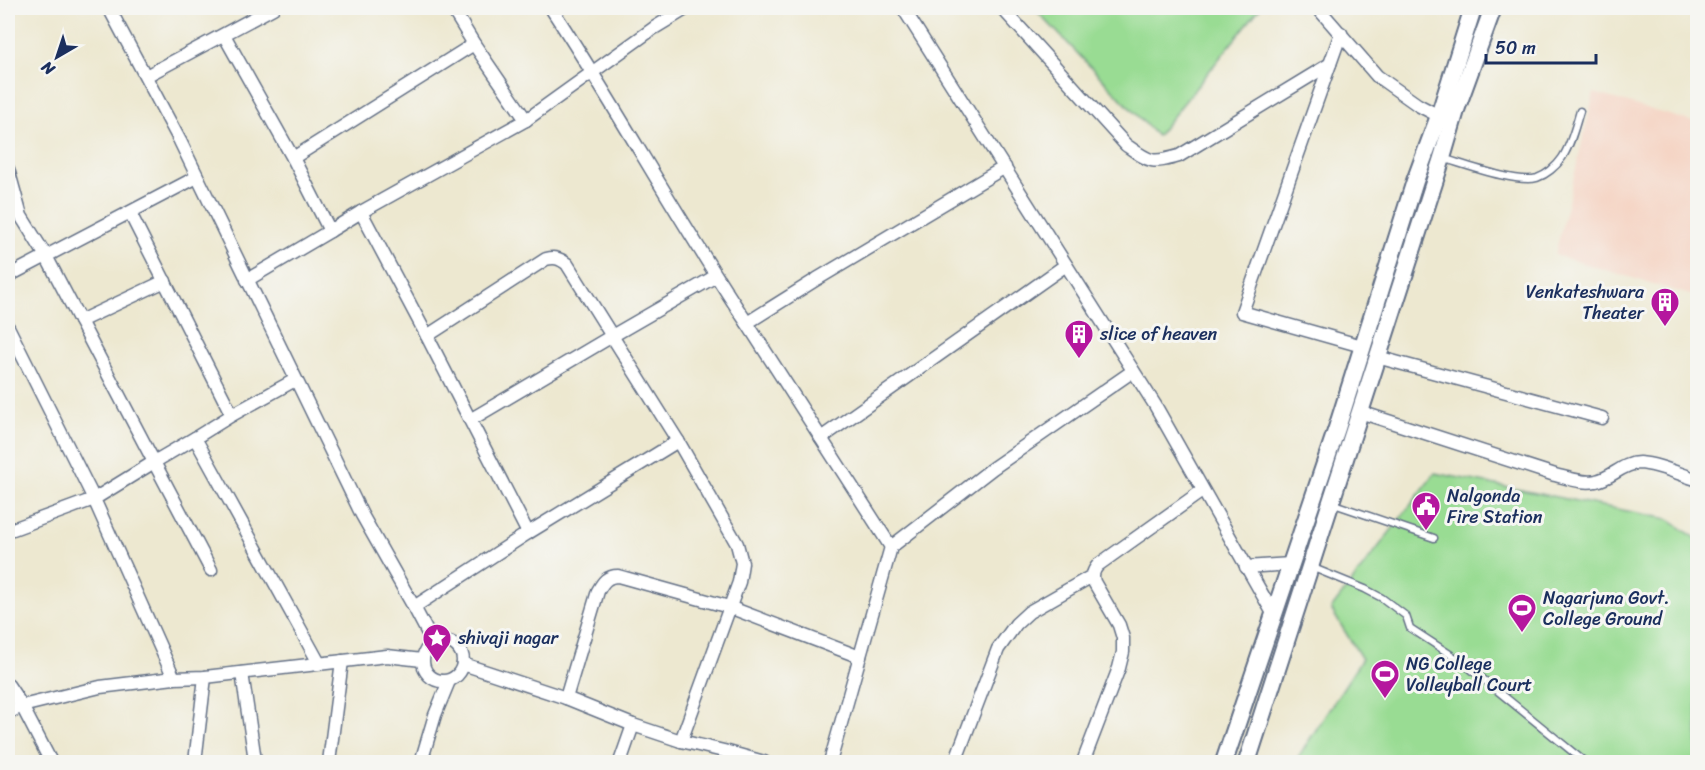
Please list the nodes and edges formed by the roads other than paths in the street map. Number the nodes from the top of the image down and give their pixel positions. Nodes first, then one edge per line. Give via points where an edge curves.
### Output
1 (110, 8) edge
2 (273, 8) edge
3 (452, 8) edge
4 (551, 8) edge
5 (687, 8) edge
6 (903, 8) edge
7 (1002, 8) edge
8 (1318, 8) edge
9 (1473, 8) edge
10 (1492, 8) edge
11 (1341, 33) junction
12 (224, 34) junction
13 (474, 44) junction
14 (1330, 64) junction
15 (593, 71) junction
16 (146, 76) junction
17 (1580, 111) dead end
18 (1439, 116) junction
19 (526, 120) junction
20 (293, 158) junction
21 (1442, 158) junction
22 (1005, 167) junction
23 (8, 170) edge
24 (197, 177) junction
25 (361, 212) junction
26 (130, 213) junction
27 (330, 231) junction
28 (45, 256) junction
29 (1066, 265) junction
30 (8, 276) edge
31 (716, 276) junction
32 (247, 280) junction
33 (165, 281) junction
34 (80, 321) junction
35 (747, 323) junction
36 (8, 327) edge
37 (427, 336) junction
38 (612, 336) junction
39 (1362, 346) junction
40 (1377, 357) junction
41 (1133, 371) junction
42 (295, 380) junction
43 (1360, 411) junction
44 (232, 415) junction
45 (1602, 418) dead end
46 (470, 420) junction
47 (195, 438) junction
48 (821, 438) junction
49 (678, 441) junction
50 (154, 462) junction
51 (1698, 480) edge
52 (1202, 491) junction
53 (94, 499) junction
54 (1331, 502) junction
55 (8, 529) edge
56 (528, 533) junction
57 (1434, 538) dead end
58 (891, 547) junction
59 (1291, 564) junction
60 (1246, 567) junction
61 (1310, 567) junction
62 (211, 570) dead end
63 (1092, 576) junction
64 (414, 607) junction
65 (729, 608) junction
66 (1274, 615) junction
67 (433, 643) junction
68 (860, 657) junction
69 (422, 660) junction
70 (342, 661) junction
71 (319, 663) junction
72 (463, 664) junction
73 (242, 673) junction
74 (205, 677) junction
75 (174, 678) junction
76 (449, 681) junction
77 (8, 685) edge
78 (566, 698) junction
79 (22, 706) junction
80 (8, 713) edge
81 (633, 725) junction
82 (681, 741) junction
83 (727, 757) edge
84 (51, 762) edge
85 (195, 762) edge
86 (259, 762) edge
87 (329, 762) edge
88 (421, 762) edge
89 (620, 762) edge
90 (764, 762) edge
91 (830, 762) edge
92 (956, 762) edge
93 (1083, 762) edge
94 (1224, 762) edge
95 (1247, 762) edge
96 (1584, 762) edge

1 - 16 street
2 - 12 street
3 - 13 street
4 - 15 street
5 - 15 street
6 - 22 street
7 - 14 street via 1126,145 1145,159 1159,161 1179,156
8 - 11 street
9 - 18 main road
10 - 21 main road
11 - 14 street
11 - 18 street via 1377,76
12 - 16 street
12 - 20 street
13 - 19 street
13 - 20 street
14 - 39 street via 1242,312
15 - 19 street
15 - 31 street
16 - 24 street
17 - 21 lane via 1561,159 1548,173 1535,179 1521,179
18 - 39 main road
19 - 25 street
20 - 27 street
21 - 40 main road
22 - 29 street
22 - 35 street
23 - 28 street via 21,216
24 - 26 street
24 - 32 street
25 - 27 street
25 - 37 street
26 - 28 street
26 - 33 street
27 - 32 street
28 - 30 street
28 - 34 street
29 - 41 street
29 - 48 street
31 - 35 street
31 - 38 street
32 - 42 street
33 - 34 street
33 - 44 street
34 - 50 street
35 - 48 street
36 - 53 street
37 - 38 street via 554,257 567,264
37 - 46 street
38 - 46 street
38 - 49 street
39 - 59 main road
40 - 43 main road
40 - 45 street
41 - 52 street
41 - 58 street via 993,468
42 - 44 street
42 - 64 street via 362,515
43 - 51 street via 1581,481 1596,481 1638,463
43 - 54 main road
44 - 47 street
46 - 56 street
47 - 50 street
47 - 71 street
48 - 58 street
49 - 56 street
49 - 65 street via 737,544 742,563
50 - 53 street
50 - 62 street
52 - 60 street
52 - 63 street via 1098,565
53 - 55 street
53 - 75 street
54 - 57 lane
54 - 61 main road
56 - 64 street
58 - 68 street
59 - 60 street
59 - 66 main road
60 - 66 street
61 - 95 main road
61 - 96 lane via 1382,598 1406,616 1410,628 1462,662
63 - 92 street via 1029,612 1007,634
63 - 93 street via 1119,625 1123,651
64 - 67 street
65 - 68 street
65 - 78 street via 611,576 598,591
65 - 82 street
66 - 94 main road
67 - 69 street
67 - 72 street via 454,644 460,650
68 - 91 street
69 - 70 street via 387,656
69 - 76 street via 427,675 441,682
70 - 71 street
70 - 87 street
71 - 73 street
72 - 76 street via 458,676
72 - 78 street
73 - 74 street
73 - 86 street via 249,730 255,760
74 - 75 street
74 - 85 street
75 - 79 street via 100,687
76 - 88 street
77 - 79 street
78 - 81 street
79 - 80 street
79 - 84 street
81 - 82 street
81 - 89 street
82 - 83 street
83 - 90 street

